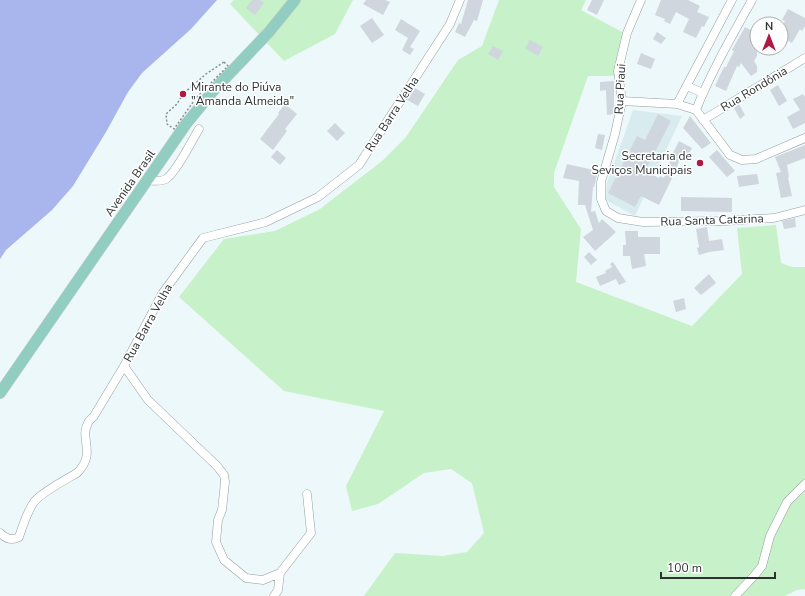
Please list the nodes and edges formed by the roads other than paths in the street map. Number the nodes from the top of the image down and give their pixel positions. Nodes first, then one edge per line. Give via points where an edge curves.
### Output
1 (295, 0) edge
2 (460, 0) edge
3 (641, 0) edge
4 (732, 0) edge
5 (752, 0) edge
6 (805, 58) edge
7 (687, 86) junction
8 (703, 93) junction
9 (622, 101) junction
10 (677, 104) junction
11 (696, 110) junction
12 (703, 120) junction
13 (199, 129) dead end
14 (805, 138) edge
15 (148, 180) junction
16 (805, 210) edge
17 (618, 218) joint
18 (124, 366) junction
19 (0, 393) edge
20 (805, 484) edge
21 (307, 494) dead end
22 (0, 533) edge
23 (280, 573) junction
24 (274, 596) edge
25 (735, 596) edge

1 - 15 main road, Avenida Brasil via 186,124
2 - 18 street, Rua Barra Velha via 450,24 359,164 318,197 266,222 203,238 162,294
3 - 9 street, Rua Piaui via 627,33 618,71
4 - 7 street
5 - 8 street
6 - 12 street, Rua Rondônia
7 - 8 street
7 - 10 street
8 - 11 street
9 - 10 street
9 - 17 street, Rua Piaui via 601,182 601,199 606,211
10 - 11 street
11 - 12 street
12 - 14 street via 730,155 742,160 756,159
13 - 15 street via 173,174 166,180
15 - 19 main road, Avenida Brasil
16 - 17 street, Rua Santa Catarina via 774,218 725,221 643,222
18 - 22 street via 88,423 86,458 81,469 34,502 20,537 9,539
18 - 23 street, Rua Barra Velha via 148,400 224,474 222,510 218,520 216,542 224,560 246,578 263,580
20 - 25 street via 788,502 770,536 762,566
21 - 23 street via 311,533
23 - 24 street via 278,590

